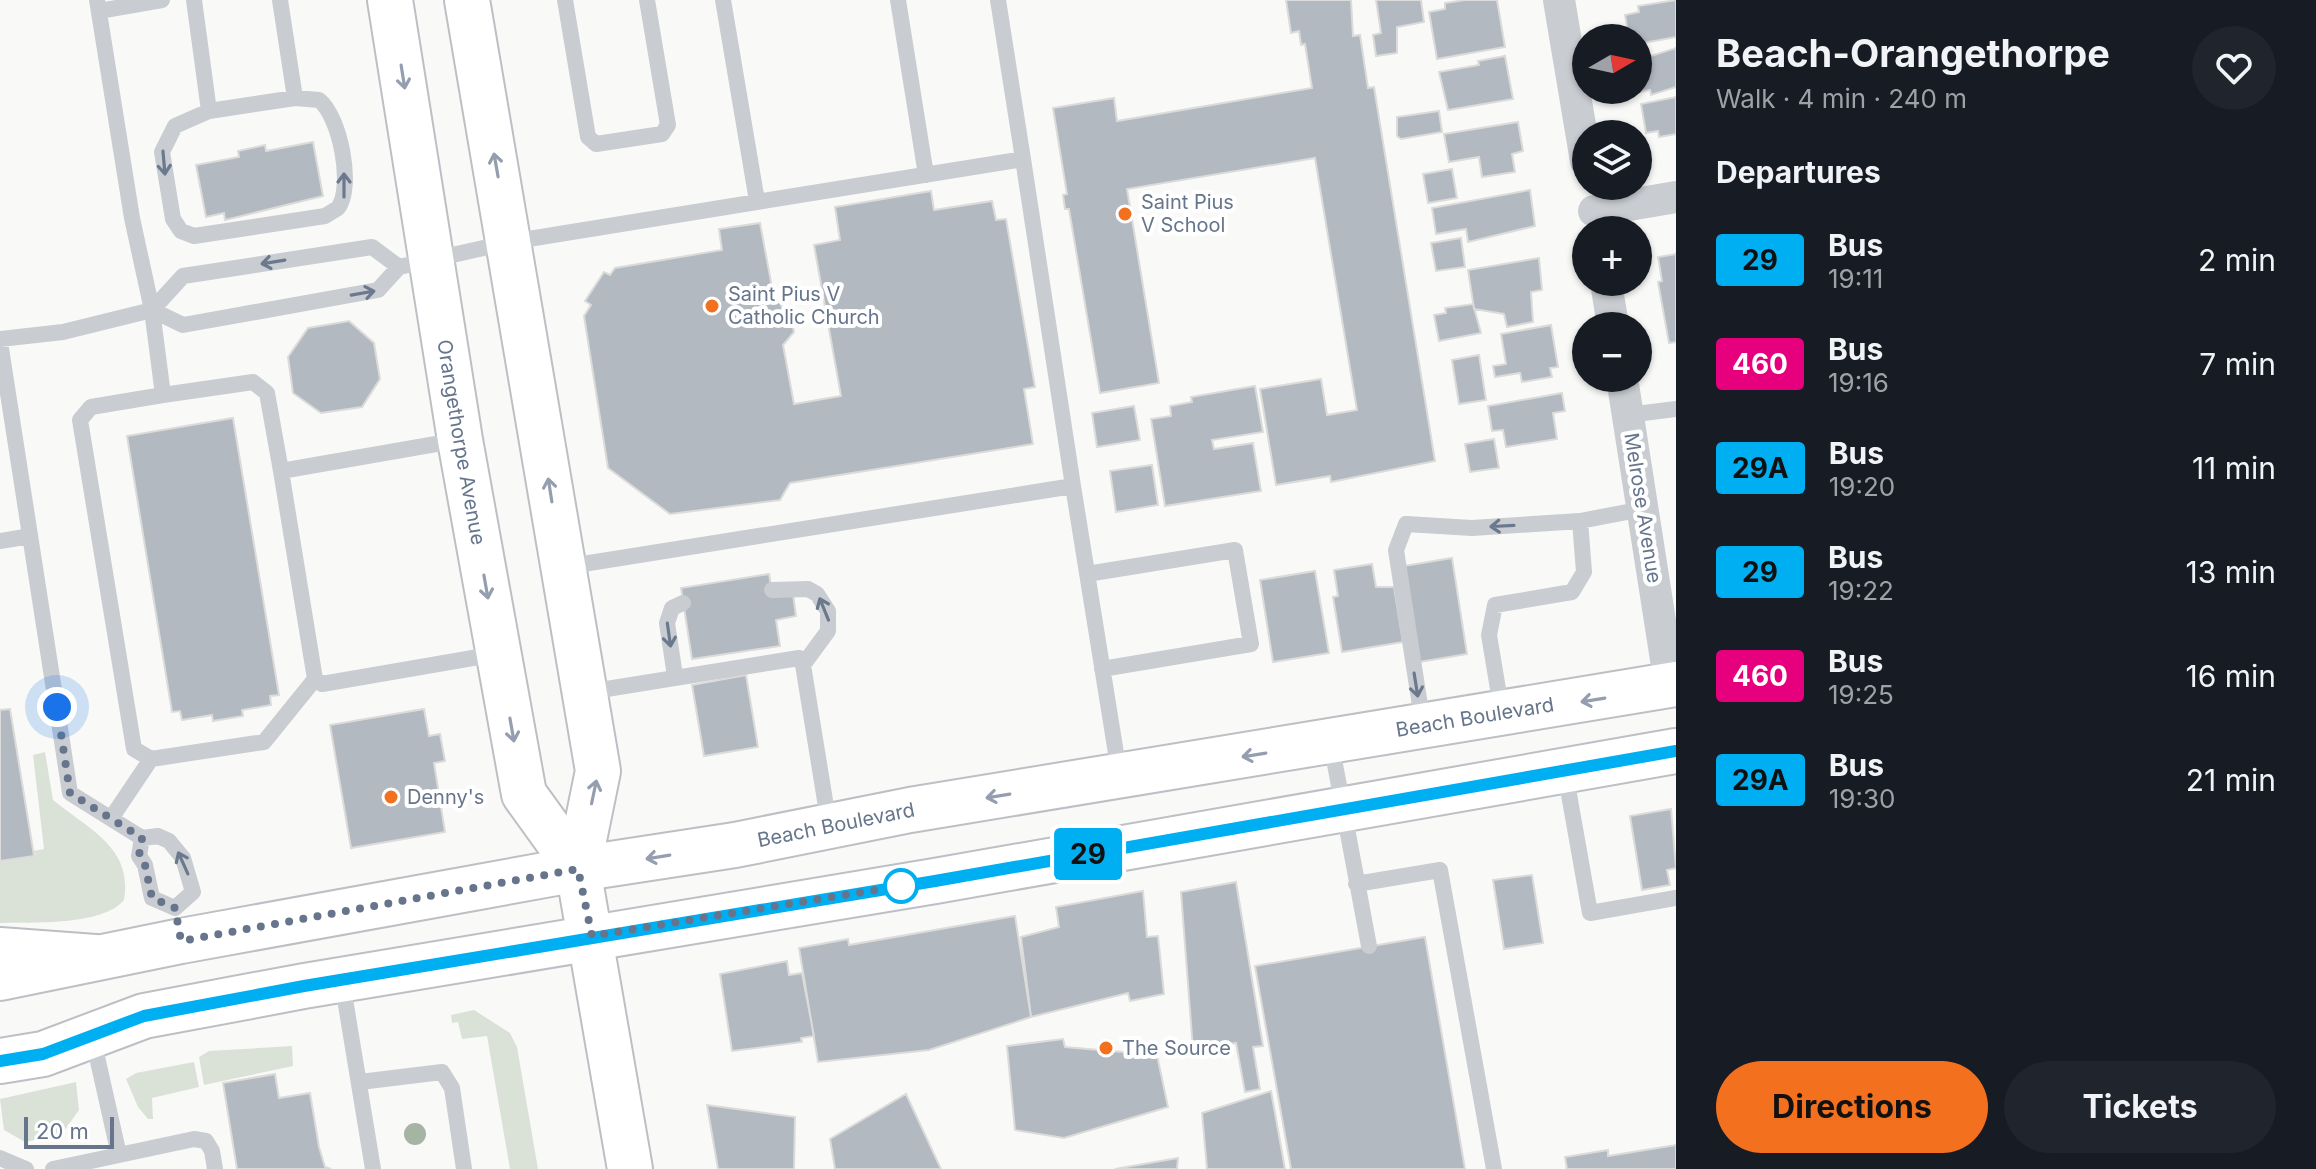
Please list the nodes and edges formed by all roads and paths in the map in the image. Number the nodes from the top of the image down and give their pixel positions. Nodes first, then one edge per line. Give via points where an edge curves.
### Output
1 (162, 0) edge
2 (194, 0) edge
3 (280, 0) edge
4 (390, 0) edge
5 (467, 0) edge
6 (565, 0) edge
7 (647, 0) edge
8 (723, 0) edge
9 (898, 0) edge
10 (998, 0) edge
11 (1559, 0) edge
12 (98, 6) edge
13 (295, 98) junction
14 (209, 111) junction
15 (1579, 120) edge
16 (1023, 159) junction
17 (926, 175) junction
18 (1676, 197) edge
19 (757, 201) junction
20 (1594, 209) edge
21 (510, 242) junction
22 (416, 264) junction
23 (152, 310) junction
24 (0, 341) edge
25 (1624, 392) edge
26 (163, 395) junction
27 (1676, 409) edge
28 (1628, 415) junction
29 (460, 440) junction
30 (281, 471) junction
31 (1073, 486) junction
32 (1643, 509) junction
33 (1580, 521) junction
34 (30, 536) junction
35 (0, 541) edge
36 (563, 567) junction
37 (1087, 574) junction
38 (772, 590) dead end
39 (683, 603) dead end
40 (498, 654) junction
41 (803, 665) junction
42 (1102, 669) junction
43 (675, 676) junction
44 (315, 679) junction
45 (1673, 685) edge
46 (584, 692) junction
47 (1502, 715) junction
48 (1423, 727) junction
49 (1331, 742) junction
50 (1676, 751) edge
51 (151, 759) junction
52 (1565, 770) junction
53 (1119, 777) junction
54 (1343, 808) junction
55 (112, 817) junction
56 (829, 827) junction
57 (142, 838) junction
58 (578, 869) junction
59 (1356, 884) junction
60 (1676, 898) edge
61 (178, 924) junction
62 (592, 936) junction
63 (1369, 946) dead end
64 (0, 950) edge
65 (95, 957) junction
66 (0, 978) edge
67 (342, 979) junction
68 (92, 1036) junction
69 (0, 1061) edge
70 (360, 1082) junction
71 (119, 1155) junction
72 (0, 1158) edge
73 (26, 1169) edge
74 (53, 1169) edge
75 (215, 1169) edge
76 (373, 1169) edge
77 (464, 1169) edge
78 (630, 1169) edge
79 (1494, 1169) edge

1 - 12 lane
2 - 14 lane
3 - 13 lane
4 -> 22 main road, Orangethorpe Avenue
21 -> 5 main road, Orangethorpe Avenue
6 - 7 lane via 588,137 596,144 662,134 668,125
8 - 19 lane
9 - 17 lane
10 - 16 lane
11 - 15 street
12 - 23 lane
13 - 14 lane
14 -> 13 lane via 175,126 162,152 173,219 181,231 194,236 325,216 342,203 347,185 334,118 319,100
16 - 17 lane
16 - 31 lane
17 - 19 lane
18 - 20 street
19 - 21 lane
21 - 22 lane
36 -> 21 main road, Orangethorpe Avenue
23 -> 22 lane via 183,325 378,290
22 -> 23 lane via 372,247 183,276
22 - 29 main road, Orangethorpe Avenue
23 - 24 lane
23 - 26 lane
24 - 34 lane
25 - 28 street, Melrose Avenue
26 - 30 lane via 253,382 267,393
26 - 51 lane via 91,407 80,420 134,749
27 - 28 lane
28 - 32 street, Melrose Avenue
29 - 30 lane
29 -> 40 main road, Orangethorpe Avenue
30 - 44 lane
31 - 36 lane
31 - 37 lane
32 - 33 lane
32 - 45 street, Melrose Avenue
33 - 47 lane via 1584,572 1572,592 1495,605 1489,635
33 -> 48 lane via 1472,528 1406,524 1396,550
34 - 35 lane
34 - 55 lane via 70,793
36 - 46 main road, Orangethorpe Avenue
37 - 42 lane
37 - 42 lane via 1235,550 1251,644
41 -> 38 lane via 828,631 828,611 808,589
39 -> 43 lane via 672,608 667,623
40 - 44 lane via 322,684
40 -> 58 main road, Orangethorpe Avenue via 524,794
41 - 43 lane via 790,657
41 - 56 lane
42 - 53 lane
43 - 46 lane
44 - 51 lane via 264,742
45 -> 47 main road, Beach Boulevard
58 -> 46 main road, Orangethorpe Avenue via 598,771
47 - 48 main road, Beach Boulevard
48 - 49 main road, Beach Boulevard
49 -> 53 main road, Beach Boulevard
49 - 54 lane
50 - 52 main road
51 - 55 lane
52 - 54 main road
52 - 60 lane via 1590,913
53 -> 56 main road, Beach Boulevard
54 - 59 lane
54 - 62 main road
55 - 57 lane
56 -> 58 main road, Beach Boulevard
57 - 61 lane via 139,856 152,898
61 -> 57 lane via 193,892 183,858 169,841
58 - 61 main road, Beach Boulevard
58 - 62 main road, Orangethorpe Avenue
59 - 63 lane
59 - 79 lane via 1440,870
61 - 65 main road, Beach Boulevard
62 - 67 main road
62 - 78 main road, Orangethorpe Avenue
64 - 65 main road
65 - 66 main road, Beach Boulevard
67 - 68 main road via 144,1016
67 - 70 lane
68 - 69 main road via 43,1054
68 - 71 lane
70 - 76 lane
70 - 77 lane via 442,1072 452,1088
71 - 74 lane
71 - 75 lane via 194,1139 206,1141
72 - 73 lane

